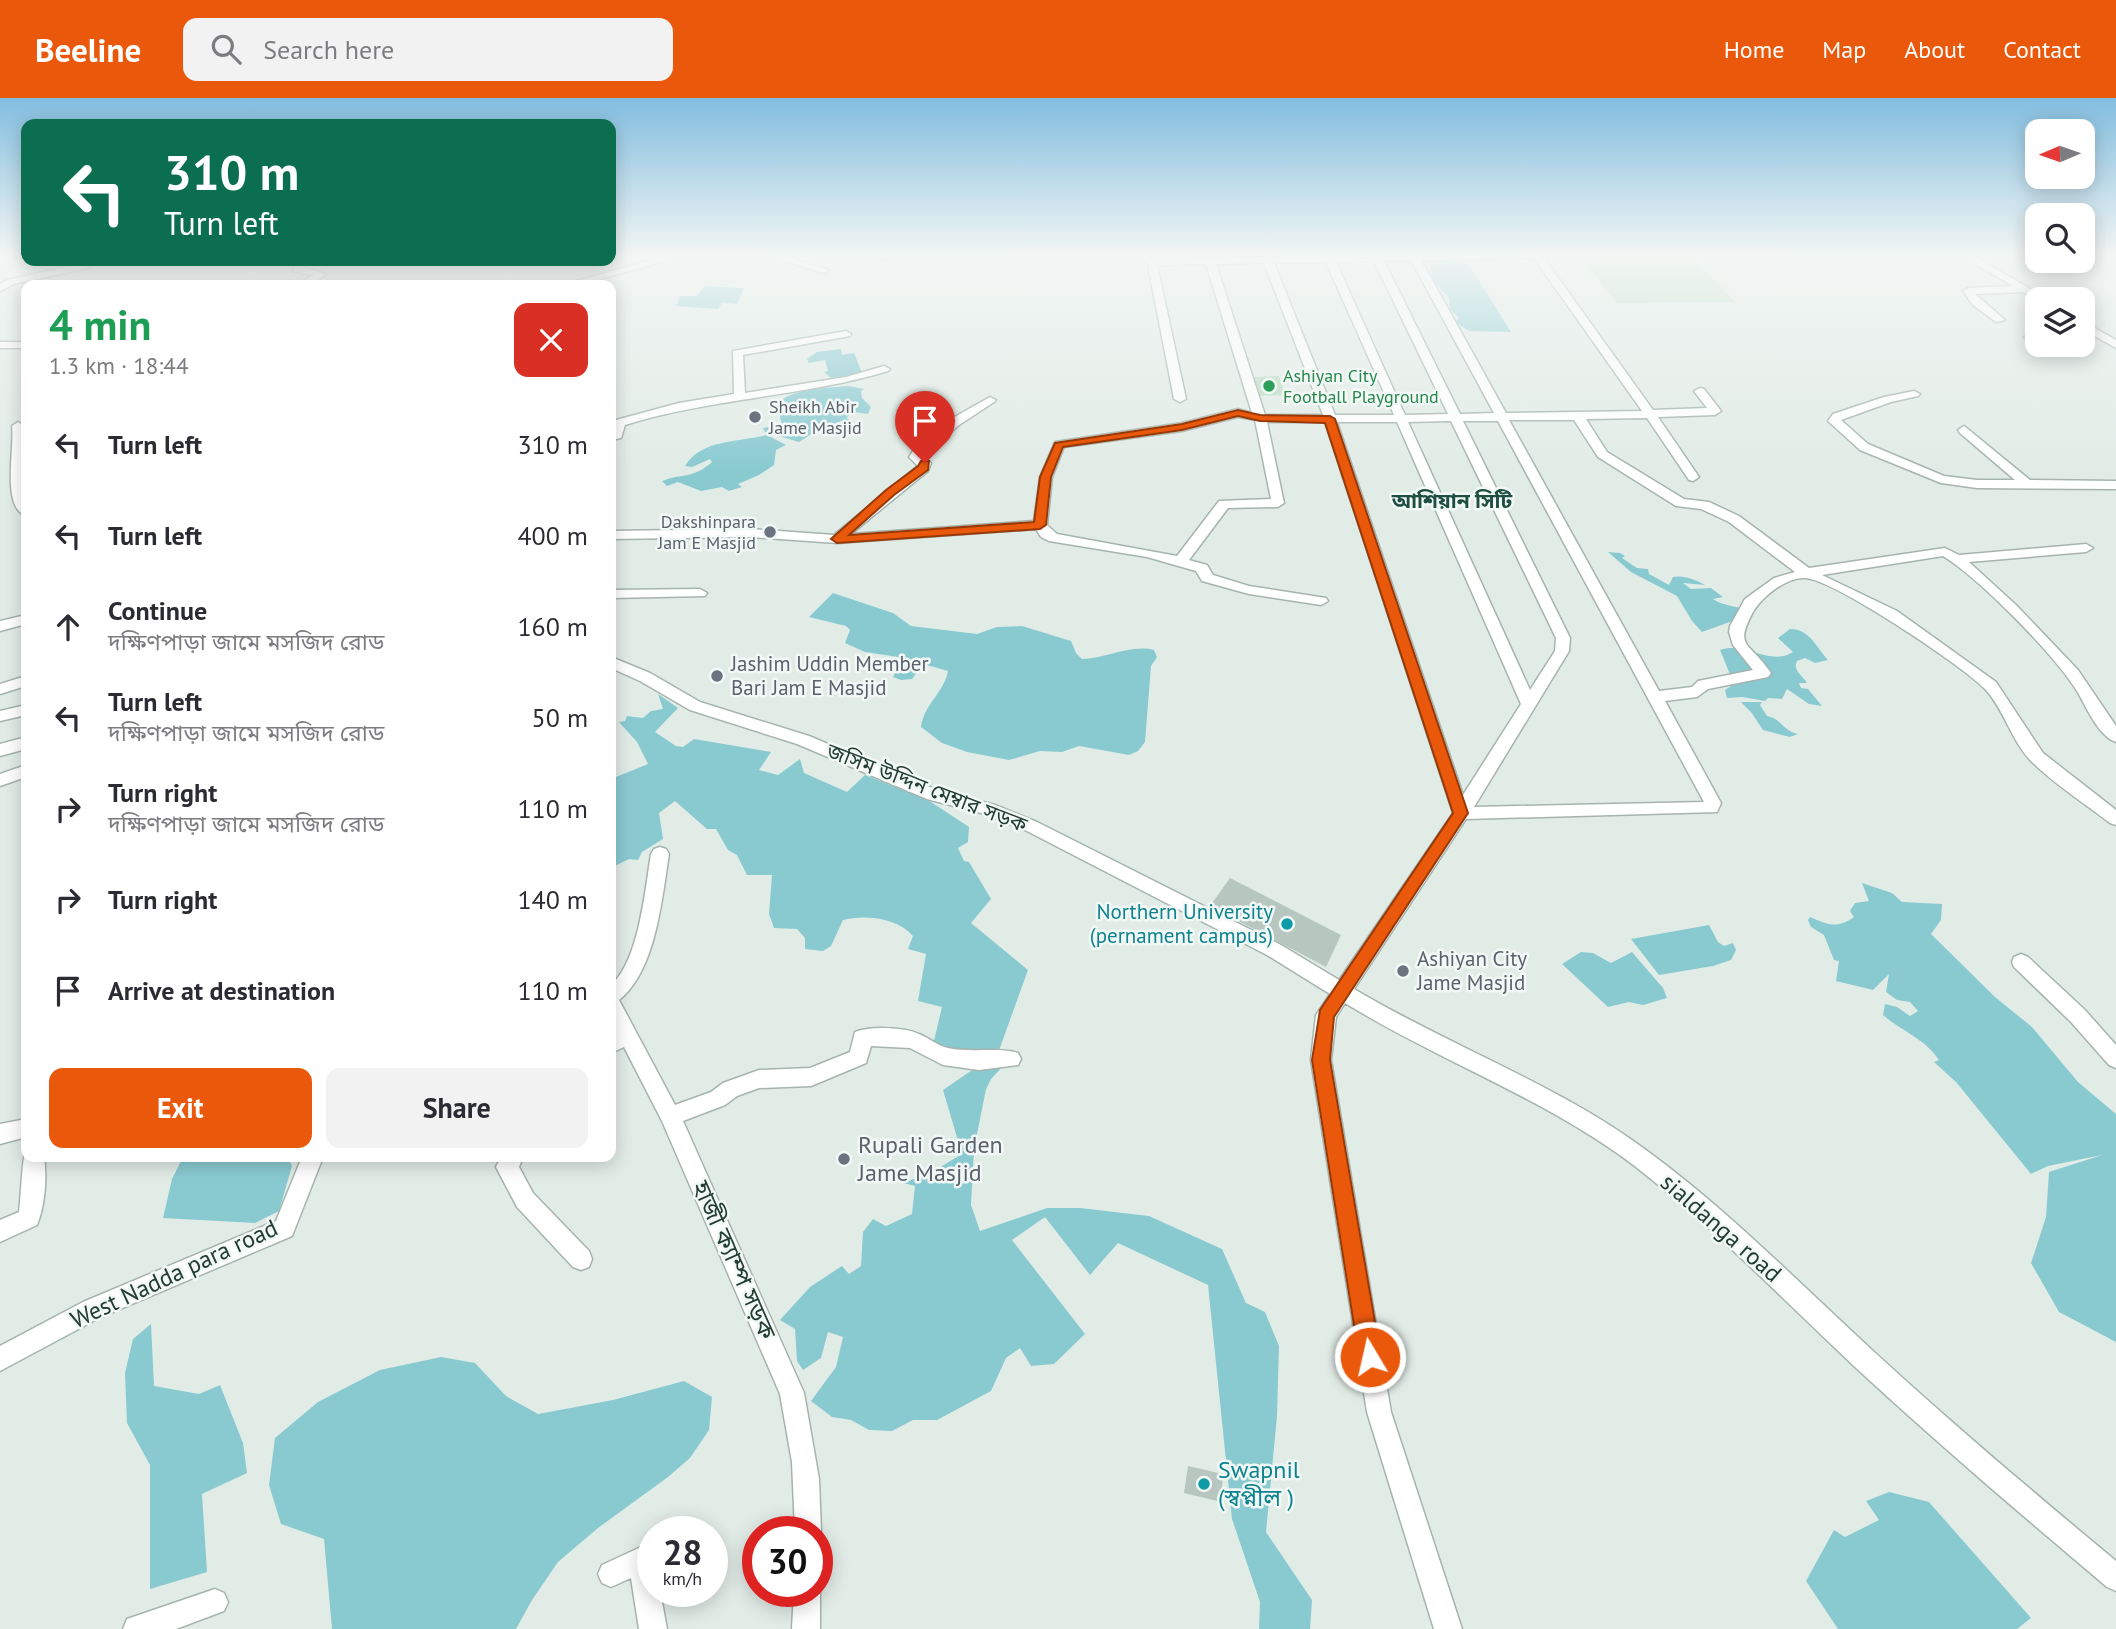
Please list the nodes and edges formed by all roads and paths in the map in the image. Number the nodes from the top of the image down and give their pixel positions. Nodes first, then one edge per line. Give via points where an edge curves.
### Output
1 (1164, 325) edge
2 (1231, 325) edge
3 (1294, 325) edge
4 (1361, 325) edge
5 (1411, 325) edge
6 (1452, 325) edge
7 (1587, 325) edge
8 (2095, 332) edge
9 (2116, 332) edge
10 (846, 334) dead end
11 (2095, 335) edge
12 (2100, 335) junction
13 (0, 345) edge
14 (21, 345) edge
15 (2116, 345) edge
16 (884, 369) dead end
17 (1700, 391) dead end
18 (1914, 394) dead end
19 (740, 397) junction
20 (1181, 399) dead end
21 (990, 400) dead end
22 (1650, 414) junction
23 (1502, 416) junction
24 (1578, 416) junction
25 (1455, 417) junction
26 (1260, 418) junction
27 (1403, 418) junction
28 (1330, 419) junction
29 (1964, 430) dead end
30 (616, 435) edge
31 (1693, 477) dead end
32 (2027, 484) junction
33 (21, 485) edge
34 (2116, 485) edge
35 (21, 508) edge
36 (1040, 525) junction
37 (616, 535) edge
38 (837, 539) junction
39 (2086, 548) dead end
40 (1958, 559) junction
41 (1181, 561) junction
42 (1806, 573) junction
43 (700, 593) dead end
44 (616, 594) edge
45 (1321, 601) dead end
46 (21, 621) edge
47 (0, 626) edge
48 (616, 664) edge
49 (21, 683) edge
50 (0, 689) edge
51 (1655, 697) junction
52 (1528, 703) junction
53 (21, 711) edge
54 (0, 716) edge
55 (2116, 736) edge
56 (21, 744) edge
57 (0, 750) edge
58 (21, 773) edge
59 (0, 780) edge
60 (2111, 810) edge
61 (1461, 813) junction
62 (660, 854) dead end
63 (1274, 950) joint
64 (2021, 962) dead end
65 (616, 991) edge
66 (1344, 991) junction
67 (618, 1040) edge
68 (1012, 1059) dead end
69 (2116, 1059) edge
70 (670, 1116) junction
71 (21, 1129) edge
72 (0, 1134) edge
73 (34, 1162) edge
74 (310, 1162) edge
75 (510, 1162) edge
76 (0, 1231) edge
77 (581, 1259) dead end
78 (0, 1359) edge
79 (808, 1516) edge
80 (611, 1574) dead end
81 (2116, 1578) edge
82 (215, 1602) dead end
83 (807, 1607) edge
84 (136, 1629) edge
85 (653, 1629) edge
86 (806, 1629) edge
87 (1448, 1629) edge

1 - 20 street
2 - 26 street
3 - 28 street
4 - 27 street
5 - 25 street
6 - 23 street
7 - 22 street
8 - 12 street
9 - 12 street
10 - 19 street via 737,353
11 - 12 street
12 - 15 street
13 - 14 street
16 - 19 street via 847,380
17 - 22 street via 1715,411
18 - 32 street via 1888,399 1834,421 1864,447 1941,479
19 - 30 street via 686,403 635,418 620,423
21 - 38 street via 917,454 924,468
22 - 24 street
22 - 31 street
23 - 24 street
23 - 25 street
23 - 51 street
24 - 42 street via 1602,454 1681,503 1721,511
25 - 27 street
25 - 52 street via 1563,639 1562,651
26 - 28 street
26 - 36 street via 1226,415 1182,427 1059,445 1045,477
26 - 41 street via 1278,503 1224,504
27 - 28 street
27 - 52 street
28 - 61 street
29 - 32 street
32 - 34 street
33 - 35 street
36 - 38 street
36 - 41 street via 1054,538
37 - 38 street via 755,528
39 - 40 street
40 - 42 street via 1945,552
40 - 55 street via 2073,674 2104,725
41 - 45 street via 1202,568 1207,578 1228,586
42 - 51 street via 1779,581 1750,602 1738,624 1736,632 1744,649 1763,673 1703,685 1697,692
42 - 60 street via 1892,614 1991,686 2038,757
43 - 44 street
46 - 47 street
48 - 63 street, জসিম উদ্দিন মেম্বার সড়ক via 695,706 803,740 933,795 989,809 1031,826
49 - 50 street
51 - 61 street via 1713,803 1711,808
52 - 61 street
53 - 54 street
56 - 57 street
58 - 59 street
61 - 66 street
62 - 65 street via 635,964
63 - 66 street, sialdanga road
64 - 69 street
66 - 81 street, sialdanga road via 1383,1016 1505,1077 1642,1159 1730,1232 1864,1359
66 - 87 street via 1326,1015 1321,1060 1379,1412
67 - 70 street, হাজী ক্যাম্প সড়ক
68 - 70 street via 943,1056 913,1040 862,1038 859,1057 811,1077 759,1079
70 - 79 street, হাজী ক্যাম্প সড়ক via 792,1393 804,1440
71 - 72 street
73 - 76 street via 29,1218
74 - 78 street, West Nadda para road via 284,1228 91,1310
75 - 77 street via 507,1167 525,1200
80 - 85 street via 641,1560
82 - 84 street
83 - 86 street

